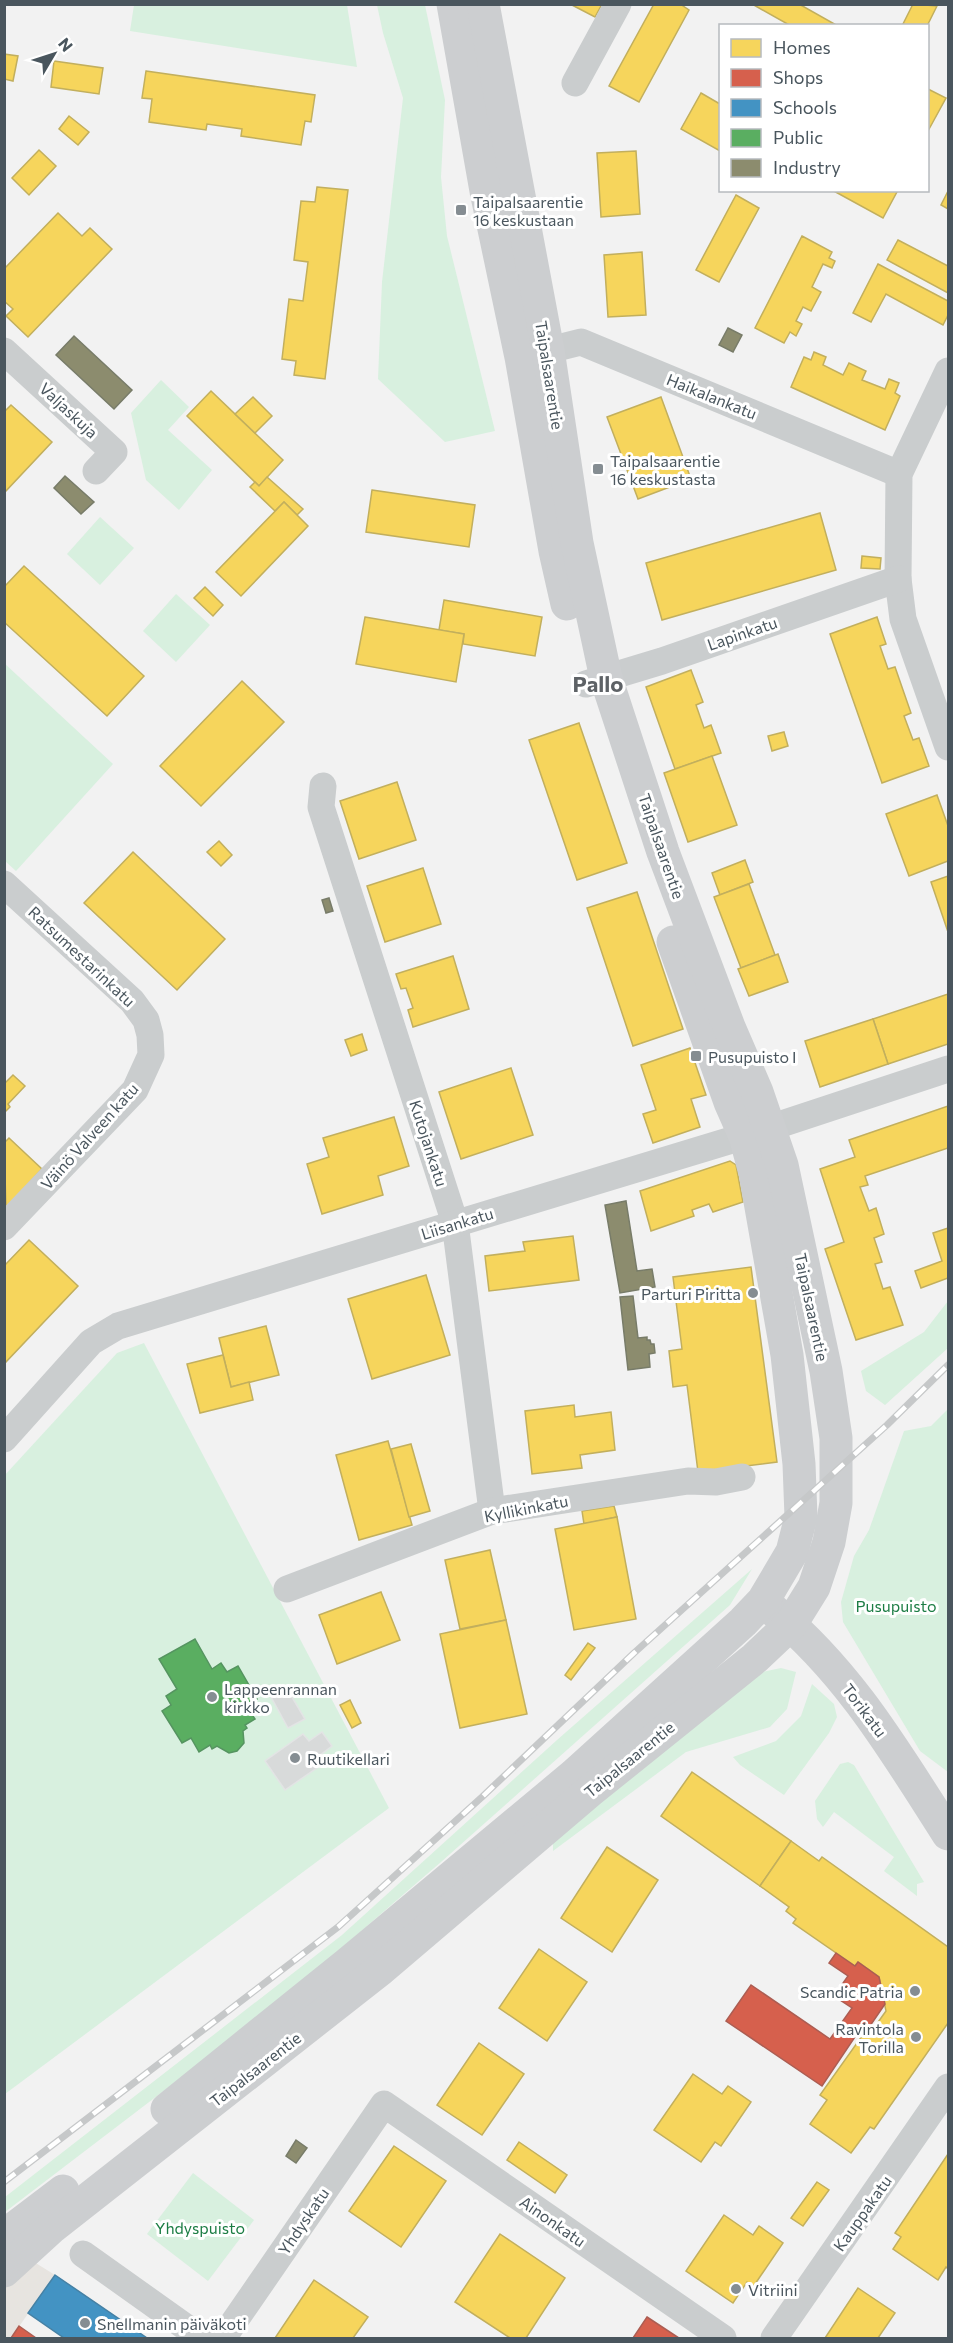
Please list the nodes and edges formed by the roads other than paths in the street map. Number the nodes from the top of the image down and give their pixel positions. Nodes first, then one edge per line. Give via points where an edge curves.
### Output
1 (453, 4) edge
2 (483, 4) edge
3 (618, 4) edge
4 (575, 83) dead end
5 (4, 351) edge
6 (534, 353) junction
7 (948, 371) edge
8 (96, 471) dead end
9 (899, 474) junction
10 (898, 579) junction
11 (596, 681) junction
12 (948, 747) edge
13 (323, 786) dead end
14 (4, 884) edge
15 (150, 1035) joint
16 (948, 1069) edge
17 (757, 1132) junction
18 (455, 1223) junction
19 (4, 1227) edge
20 (4, 1439) edge
21 (742, 1477) dead end
22 (492, 1511) junction
23 (287, 1589) dead end
24 (763, 1601) junction
25 (791, 1624) junction
26 (948, 1834) edge
27 (948, 2087) edge
28 (384, 2104) joint
29 (4, 2236) edge
30 (83, 2254) dead end
31 (4, 2271) edge
32 (201, 2338) edge
33 (223, 2338) edge
34 (723, 2338) edge
35 (774, 2338) edge

1 - 6 main road, Taipalsaarentie via 486,192
2 - 6 main road, Taipalsaarentie
3 - 4 street
5 - 8 street, Valjaskuja via 114,452
6 - 9 street, Haikalankatu via 581,342
6 - 11 main road, Taipalsaarentie via 577,543
7 - 9 street
9 - 10 street
10 - 11 street, Lapinkatu
10 - 12 street via 903,619
11 - 17 main road, Taipalsaarentie via 729,1028
13 - 18 street, Kutojankatu via 321,807
14 - 15 street, Ratsumestarinkatu via 132,1001 146,1020
15 - 19 street, Väinö Valveen katu via 152,1055 135,1090
16 - 17 street, Liisankatu
17 - 18 street, Liisankatu
17 - 24 main road, Taipalsaarentie via 755,1173 787,1355 801,1517 792,1552
17 - 25 main road, Taipalsaarentie via 782,1165 837,1438 836,1503 829,1542 814,1587
18 - 20 street, Liisankatu via 118,1326 92,1342
18 - 22 street, Kutojankatu
21 - 22 street, Kyllikinkatu via 716,1482 688,1481
22 - 23 street, Kyllikinkatu
24 - 25 main road, Torikatu
24 - 29 main road, Taipalsaarentie via 538,1805 347,1965
25 - 26 main road, Torikatu via 865,1706
25 - 31 main road, Taipalsaarentie via 381,1969 51,2228
27 - 35 street, Kauppakatu
28 - 33 street, Yhdyskatu
28 - 34 street, Ainonkatu
30 - 32 street

